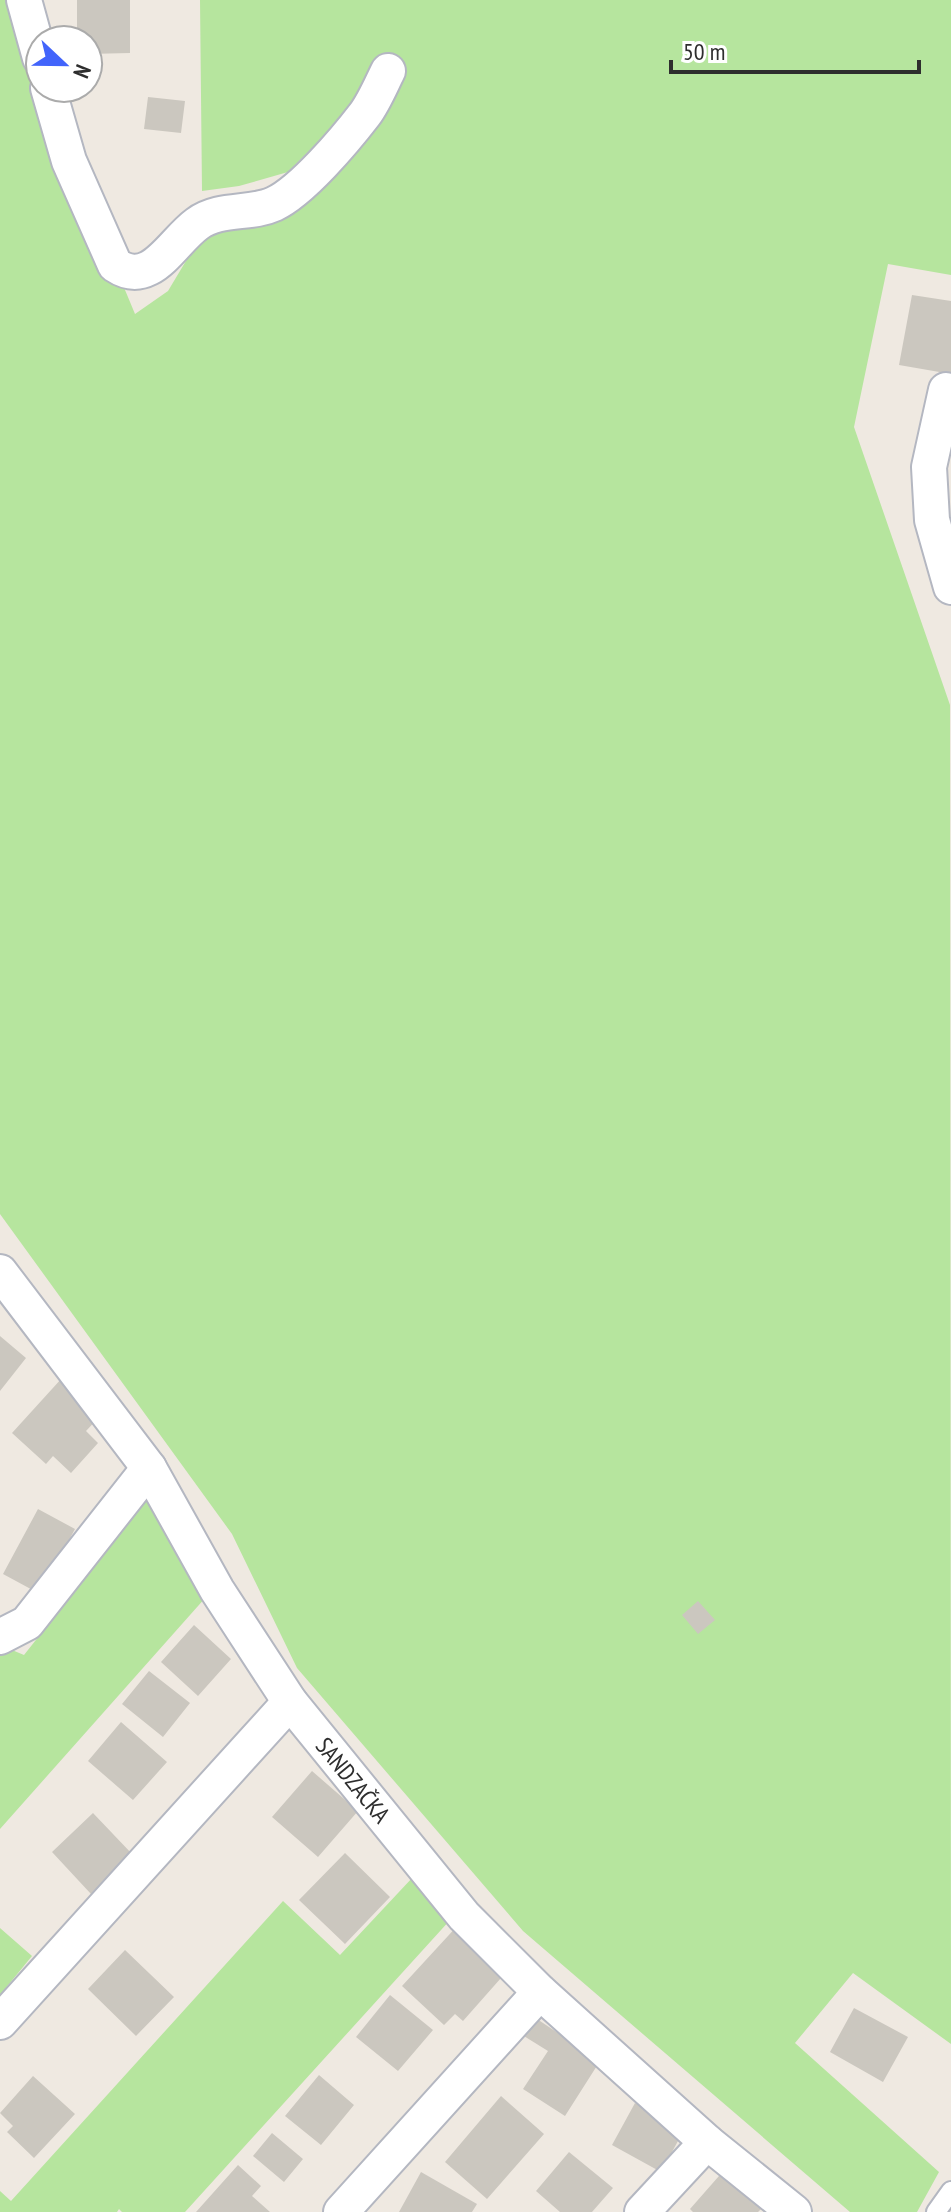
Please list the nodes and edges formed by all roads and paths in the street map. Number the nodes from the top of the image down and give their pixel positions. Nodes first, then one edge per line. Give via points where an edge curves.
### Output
1 (24, 0) edge
2 (31, 24) edge
3 (388, 71) dead end
4 (53, 104) edge
5 (946, 390) dead end
6 (951, 587) edge
7 (0, 1272) edge
8 (149, 1468) junction
9 (0, 1637) edge
10 (290, 1702) junction
11 (540, 1992) junction
12 (0, 2022) edge
13 (707, 2142) junction
14 (951, 2191) edge
15 (341, 2212) edge
16 (642, 2212) edge
17 (794, 2212) edge
18 (936, 2212) edge

1 - 2 street
3 - 4 street via 366,112 296,190 272,206 199,222 146,273 128,274 115,265 69,161
5 - 6 street via 929,467 932,520
7 - 8 street, SANDZAČKA
8 - 9 street via 27,1623
8 - 10 street, SANDZAČKA via 217,1590
10 - 11 street, SANDZAČKA via 464,1916
10 - 12 street
11 - 13 street, SANDZAČKA
11 - 15 street
13 - 16 street
13 - 17 street, SANDZAČKA
14 - 18 lane

